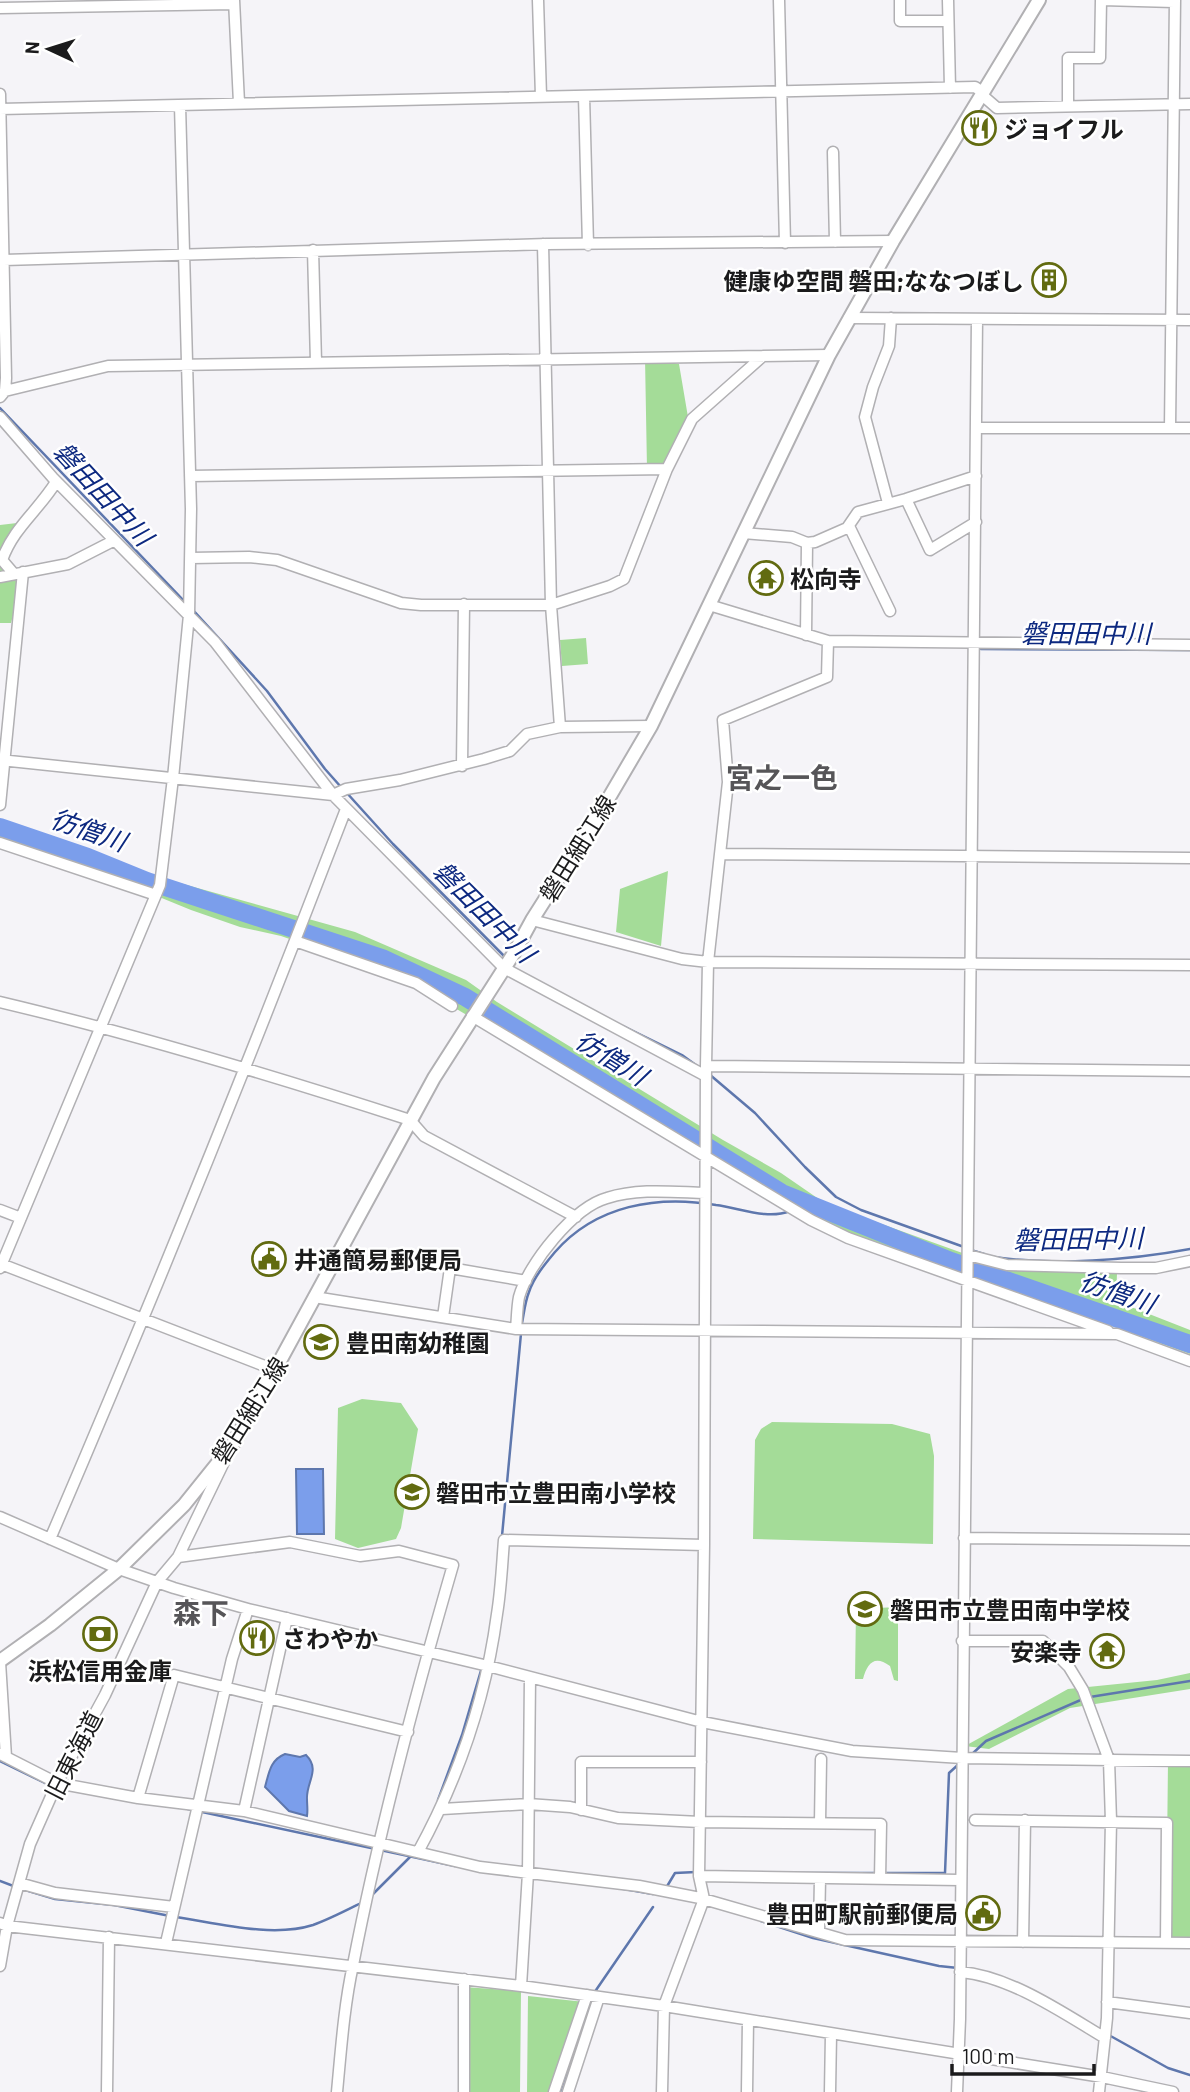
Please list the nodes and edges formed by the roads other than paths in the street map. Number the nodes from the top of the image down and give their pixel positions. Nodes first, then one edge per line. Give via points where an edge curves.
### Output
1 (538, 0) edge
2 (779, 0) edge
3 (900, 0) edge
4 (948, 0) edge
5 (1039, 0) edge
6 (1102, 0) edge
7 (1175, 1) edge
8 (234, 2) edge
9 (0, 8) edge
10 (948, 21) junction
11 (950, 88) junction
12 (781, 92) junction
13 (0, 94) edge
14 (983, 94) junction
15 (541, 96) junction
16 (584, 96) junction
17 (239, 103) junction
18 (1172, 104) junction
19 (1190, 104) edge
20 (180, 105) junction
21 (1069, 106) junction
22 (0, 110) edge
23 (833, 152) dead end
24 (893, 241) junction
25 (835, 242) junction
26 (785, 243) junction
27 (543, 244) junction
28 (588, 245) junction
29 (313, 250) junction
30 (184, 255) junction
31 (4, 260) junction
32 (849, 318) junction
33 (891, 318) junction
34 (977, 319) junction
35 (1170, 320) junction
36 (1190, 320) edge
37 (829, 355) junction
38 (763, 356) junction
39 (546, 359) junction
40 (316, 362) junction
41 (187, 364) junction
42 (3, 394) edge
43 (0, 417) edge
44 (977, 428) junction
45 (1170, 428) junction
46 (1190, 429) edge
47 (667, 469) junction
48 (547, 470) junction
49 (190, 476) junction
50 (976, 476) junction
51 (56, 482) junction
52 (906, 499) junction
53 (888, 503) junction
54 (976, 522) junction
55 (849, 526) junction
56 (743, 533) junction
57 (113, 541) junction
58 (807, 543) junction
59 (191, 558) junction
60 (18, 573) junction
61 (0, 577) edge
62 (464, 604) junction
63 (551, 605) junction
64 (709, 606) junction
65 (890, 611) dead end
66 (189, 615) junction
67 (806, 635) junction
68 (828, 641) junction
69 (975, 643) junction
70 (1190, 645) edge
71 (650, 726) junction
72 (560, 727) junction
73 (2, 760) edge
74 (462, 766) junction
75 (173, 778) junction
76 (333, 795) junction
77 (0, 805) edge
78 (346, 809) junction
79 (0, 843) edge
80 (720, 854) junction
81 (973, 856) junction
82 (1190, 858) edge
83 (158, 890) junction
84 (531, 920) junction
85 (295, 941) junction
86 (708, 962) junction
87 (971, 963) junction
88 (1190, 965) edge
89 (504, 968) junction
90 (0, 1002) edge
91 (452, 1006) dead end
92 (472, 1016) junction
93 (100, 1026) junction
94 (246, 1067) junction
95 (971, 1068) junction
96 (706, 1071) junction
97 (1190, 1071) edge
98 (410, 1120) junction
99 (705, 1155) junction
100 (705, 1193) junction
101 (0, 1210) edge
102 (576, 1217) junction
103 (21, 1218) junction
104 (968, 1255) junction
105 (1190, 1261) edge
106 (1, 1266) edge
107 (526, 1280) junction
108 (968, 1280) junction
109 (314, 1297) junction
110 (443, 1317) junction
111 (144, 1318) junction
112 (516, 1329) junction
113 (703, 1332) junction
114 (965, 1333) junction
115 (1117, 1334) junction
116 (1190, 1362) edge
117 (275, 1370) junction
118 (233, 1444) junction
119 (0, 1517) edge
120 (964, 1538) junction
121 (50, 1539) junction
122 (1190, 1541) edge
123 (704, 1545) junction
124 (178, 1557) junction
125 (119, 1569) junction
126 (157, 1582) junction
127 (248, 1609) junction
128 (286, 1618) junction
129 (962, 1641) junction
130 (427, 1653) junction
131 (0, 1662) edge
132 (488, 1667) junction
133 (530, 1677) junction
134 (226, 1688) junction
135 (269, 1698) junction
136 (702, 1722) junction
137 (408, 1732) junction
138 (3, 1755) edge
139 (962, 1758) junction
140 (821, 1759) dead end
141 (1109, 1760) junction
142 (1190, 1761) edge
143 (701, 1762) junction
144 (57, 1783) junction
145 (138, 1798) junction
146 (528, 1804) junction
147 (199, 1805) junction
148 (442, 1809) junction
149 (582, 1810) junction
150 (244, 1811) junction
151 (975, 1820) dead end
152 (1025, 1820) junction
153 (1111, 1821) junction
154 (700, 1822) junction
155 (820, 1823) junction
156 (380, 1843) junction
157 (418, 1852) junction
158 (528, 1873) junction
159 (699, 1877) junction
160 (820, 1878) junction
161 (880, 1879) junction
162 (960, 1880) junction
163 (18, 1887) junction
164 (704, 1899) junction
165 (174, 1907) junction
166 (4, 1924) edge
167 (819, 1932) junction
168 (109, 1937) junction
169 (960, 1942) junction
170 (1023, 1942) junction
171 (1107, 1942) junction
172 (166, 1943) junction
173 (1166, 1943) junction
174 (1190, 1943) edge
175 (0, 1966) edge
176 (352, 1967) junction
177 (960, 1972) junction
178 (464, 1979) junction
179 (521, 1986) junction
180 (587, 1995) junction
181 (599, 1997) junction
182 (1107, 2002) junction
183 (663, 2006) junction
184 (1190, 2013) edge
185 (748, 2020) junction
186 (831, 2034) junction
187 (1105, 2039) junction
188 (957, 2055) junction
189 (1102, 2077) junction
190 (107, 2092) edge
191 (337, 2092) edge
192 (464, 2092) edge
193 (554, 2092) edge
194 (568, 2092) edge
195 (662, 2092) edge
196 (747, 2092) edge
197 (830, 2092) edge
198 (957, 2092) edge
199 (1099, 2092) edge
200 (1172, 2092) edge

1 - 15 street
2 - 12 street
3 - 10 street via 900,21
4 - 10 street
5 - 14 main road, 磐田細江線
6 - 7 street
6 - 21 street via 1100,58 1068,58
7 - 18 street
8 - 9 street
8 - 17 street
10 - 11 street
11 - 12 street
11 - 14 street via 975,87
12 - 16 street
12 - 26 street
13 - 22 street
14 - 21 street via 998,107
14 - 24 main road, 磐田細江線
15 - 16 street
15 - 17 street
16 - 28 street
17 - 20 street
18 - 19 street
18 - 21 street
18 - 35 street
20 - 22 street
20 - 30 street
22 - 31 street
23 - 25 street
24 - 25 street
24 - 32 main road, 磐田細江線
25 - 26 street
26 - 28 street
27 - 28 street
27 - 29 street
27 - 39 street
29 - 30 street
29 - 40 street
30 - 31 street
30 - 41 street
31 - 42 street
32 - 33 street
32 - 37 main road, 磐田細江線
33 - 34 street
33 - 53 street via 888,346 865,417
34 - 35 street
34 - 44 street
35 - 36 street
35 - 45 street
37 - 38 street
37 - 56 main road, 磐田細江線
38 - 39 street
38 - 47 street via 692,419
39 - 40 street
39 - 48 street
40 - 41 street
41 - 42 street via 108,366
41 - 49 street
43 - 51 street
44 - 45 street
44 - 50 street
45 - 46 street
47 - 48 street
47 - 63 street via 624,579
48 - 49 street
48 - 63 street
49 - 59 street
50 - 52 street
50 - 54 street
51 - 57 street
51 - 60 street via 9,541 2,560
52 - 53 street
52 - 54 street via 930,550
53 - 55 street via 858,512
54 - 69 street
55 - 58 street
55 - 65 street
56 - 58 street via 792,537
56 - 64 main road, 磐田細江線
57 - 60 street via 68,564
57 - 66 street
58 - 67 street
59 - 62 street via 277,560 401,603
59 - 66 street
60 - 61 street
60 - 73 street
62 - 63 street
62 - 74 street
63 - 72 street
64 - 67 street
64 - 71 main road, 磐田細江線
66 - 75 street
66 - 76 street via 222,650
67 - 68 street
68 - 69 street
68 - 80 street via 827,677 723,720 728,782
69 - 70 street
69 - 81 street
71 - 72 street
71 - 84 main road, 磐田細江線
72 - 74 street via 527,734 510,751
73 - 75 street
73 - 77 street
74 - 76 street
75 - 76 street
75 - 83 street
76 - 78 street
78 - 85 street
78 - 89 street
79 - 83 street
80 - 81 street
80 - 86 street
81 - 82 street
81 - 87 street
83 - 93 street
84 - 86 street
84 - 89 main road, 磐田細江線
85 - 91 street via 416,983
85 - 94 street
86 - 87 street
86 - 96 street
87 - 88 street
87 - 95 street
89 - 92 main road, 磐田細江線
89 - 96 street
90 - 93 street
92 - 98 main road, 磐田細江線
92 - 99 street
93 - 94 street
93 - 103 street
94 - 98 street
94 - 111 street
95 - 96 street
95 - 97 street
95 - 104 street
96 - 99 street
98 - 102 street via 424,1136
98 - 109 main road, 磐田細江線
99 - 100 street
99 - 108 street via 848,1238
100 - 102 street via 638,1191 604,1198
100 - 113 street
101 - 103 street
102 - 107 street via 538,1256
103 - 106 street
104 - 105 street via 1007,1265 1121,1269
104 - 108 street
106 - 111 street
107 - 110 street via 450,1268
107 - 112 street
108 - 114 street
108 - 115 street
109 - 110 street
109 - 117 main road, 磐田細江線
110 - 112 street
111 - 117 street
111 - 121 street
112 - 113 street
113 - 114 street
113 - 123 street
114 - 115 street
114 - 120 street
115 - 116 street
117 - 118 main road, 磐田細江線
118 - 124 street, 旧東海道
118 - 125 main road, 磐田細江線 via 184,1505
119 - 121 street
120 - 122 street
120 - 129 street
121 - 125 street
123 - 132 street via 504,1540
123 - 136 street
124 - 126 street, 旧東海道
124 - 130 street via 289,1542 360,1556 399,1551 453,1565
125 - 126 street
125 - 131 main road, 磐田細江線
126 - 127 street
126 - 144 street, 旧東海道 via 105,1695
127 - 128 street
127 - 134 street
128 - 130 street
128 - 135 street
129 - 139 street
129 - 141 street via 1043,1641 1069,1667 1083,1690
130 - 132 street
130 - 137 street
131 - 138 street
132 - 133 street
132 - 148 street
133 - 136 street
133 - 146 street
134 - 135 street
134 - 145 street via 174,1675
134 - 147 street
135 - 137 street
135 - 150 street
136 - 139 street via 852,1751
136 - 143 street
137 - 156 street
138 - 144 street
139 - 141 street
139 - 162 street
140 - 155 street
141 - 142 street
141 - 153 street
143 - 149 street via 581,1762
143 - 154 street
144 - 145 street
144 - 163 street, 旧東海道 via 30,1844
145 - 147 street
146 - 148 street
146 - 149 street
146 - 158 street
147 - 150 street
147 - 165 street
148 - 157 street
149 - 154 street via 618,1818
150 - 156 street
151 - 152 street
152 - 153 street
152 - 170 street
153 - 171 street
153 - 173 street via 1167,1823
154 - 155 street
154 - 159 street
155 - 161 street via 881,1824
156 - 157 street
156 - 176 street
157 - 158 street
158 - 164 street
158 - 179 street
159 - 160 street
159 - 164 street
160 - 161 street
160 - 167 street
161 - 162 street
162 - 169 street
163 - 165 street
163 - 166 street, 旧東海道
164 - 167 street
164 - 183 street
165 - 172 street
166 - 168 street
166 - 175 street, 旧東海道
167 - 169 street via 845,1940
168 - 172 street
168 - 190 street
169 - 170 street
169 - 177 street
170 - 171 street
171 - 173 street
171 - 182 street
172 - 176 street
173 - 174 street
176 - 178 street
176 - 191 street
177 - 187 street via 975,1973 1045,2002
177 - 188 street
178 - 179 street
178 - 192 street
179 - 180 street
180 - 181 street
180 - 193 street
181 - 183 street
181 - 194 street
182 - 184 street
182 - 187 street
183 - 185 street
183 - 195 street
185 - 186 street
185 - 196 street
186 - 188 street
186 - 197 street
187 - 189 street
188 - 189 street
188 - 198 street
189 - 199 street
189 - 200 street

